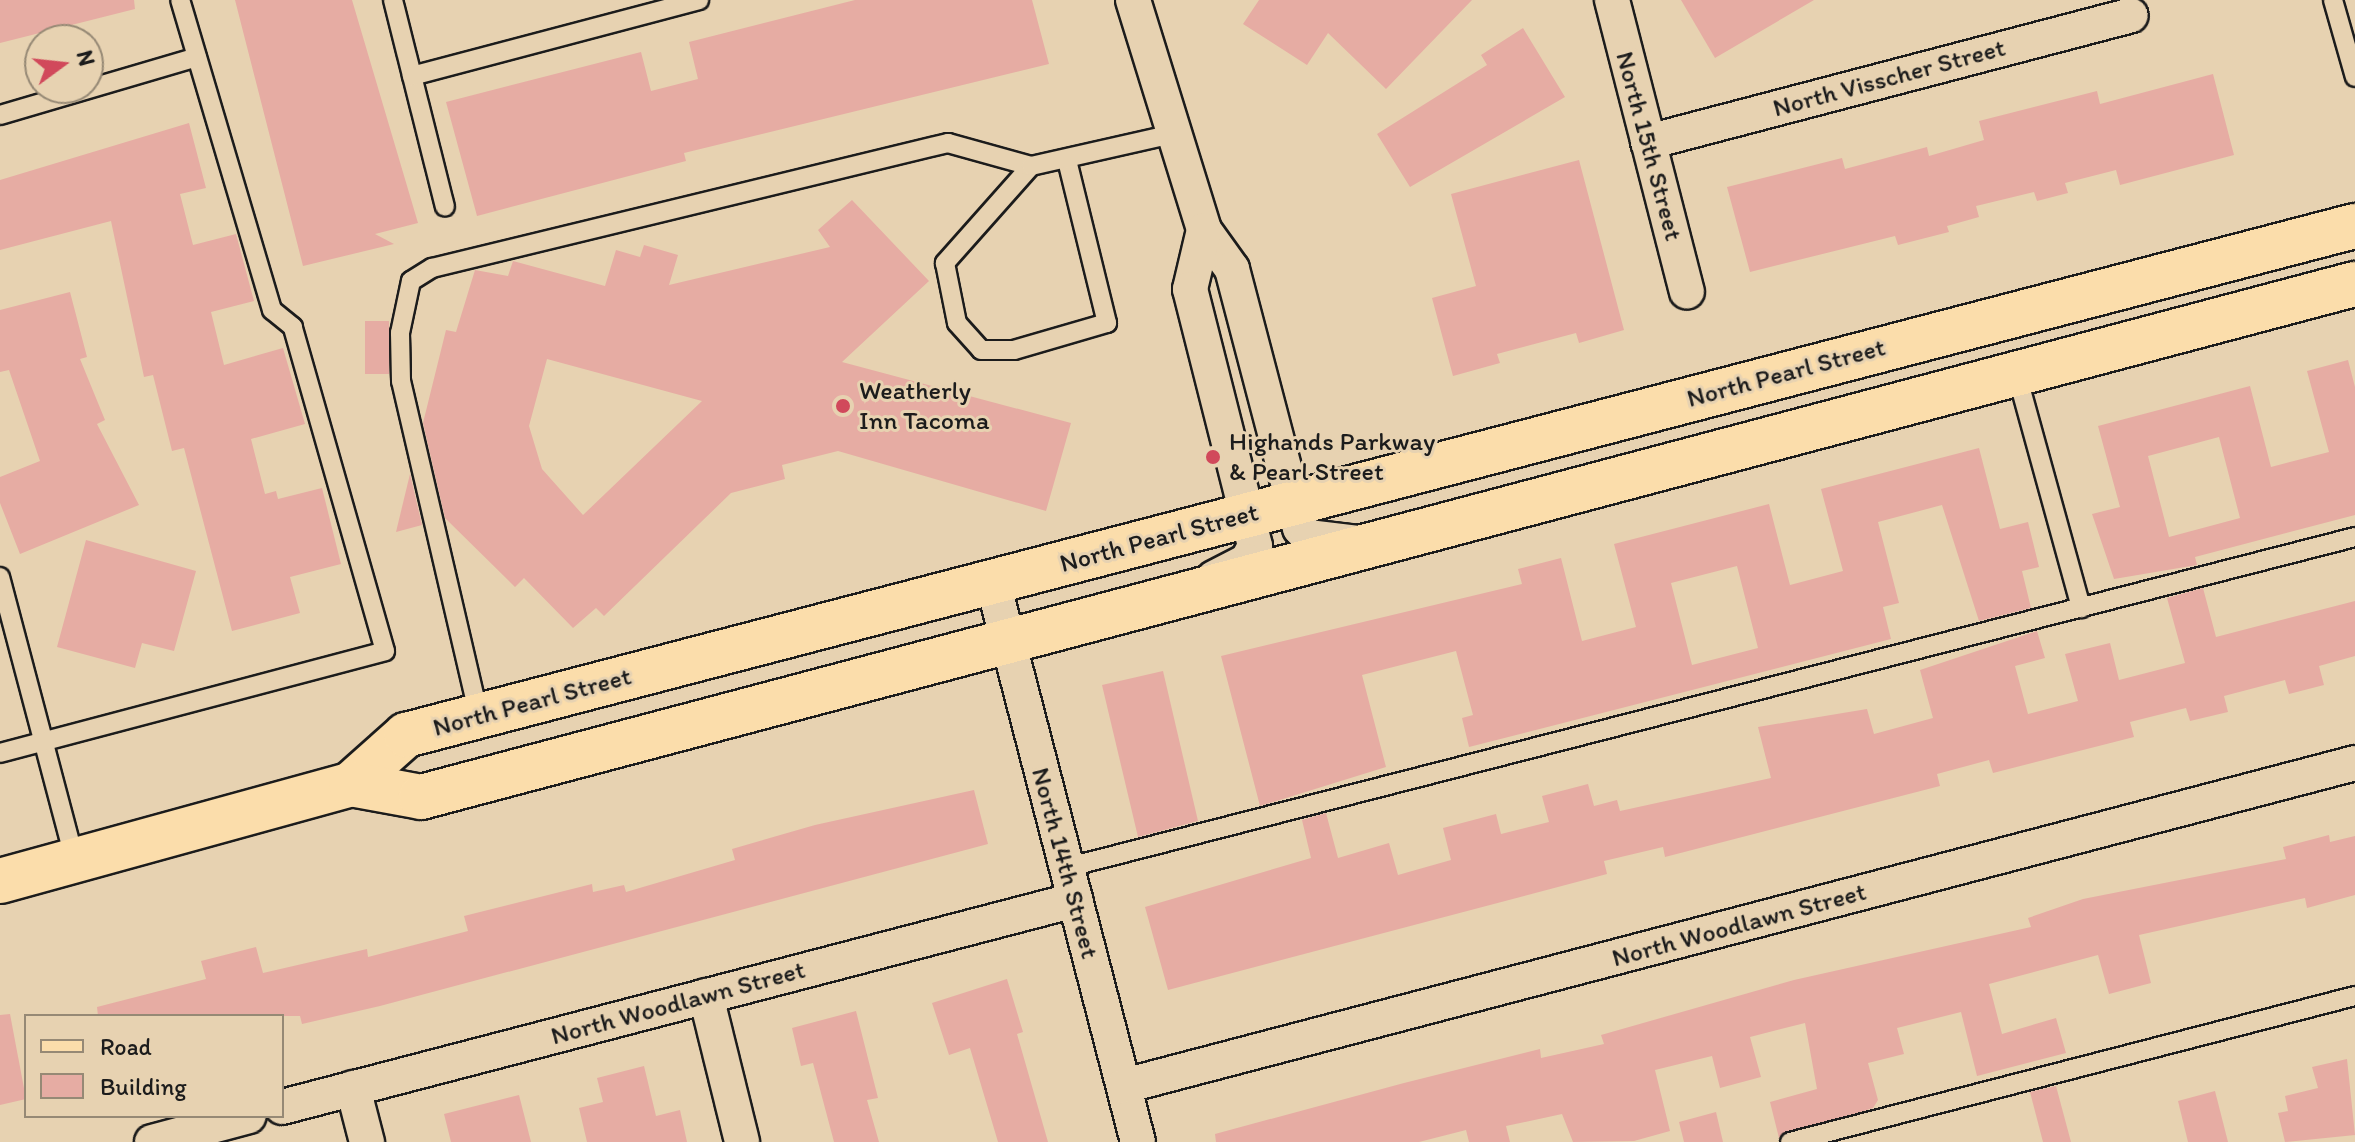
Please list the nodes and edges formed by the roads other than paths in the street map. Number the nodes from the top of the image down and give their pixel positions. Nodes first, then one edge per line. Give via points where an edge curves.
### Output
1 (180, 0) edge
2 (393, 0) edge
3 (699, 0) edge
4 (1133, 0) edge
5 (1612, 0) edge
6 (2333, 0) edge
7 (2131, 15) dead end
8 (197, 57) junction
9 (412, 76) junction
10 (2355, 77) edge
11 (0, 115) edge
12 (1178, 133) junction
13 (1648, 142) junction
14 (1067, 160) junction
15 (1031, 166) junction
16 (445, 207) dead end
17 (2355, 226) edge
18 (1204, 230) junction
19 (2355, 284) edge
20 (1687, 292) dead end
21 (2017, 375) junction
22 (1293, 503) junction
23 (1246, 514) junction
24 (2355, 537) edge
25 (1386, 546) junction
26 (0, 577) edge
27 (993, 583) junction
28 (1169, 601) junction
29 (2081, 608) junction
30 (1009, 645) junction
31 (479, 716) junction
32 (46, 740) junction
33 (0, 753) edge
34 (2355, 763) edge
35 (351, 784) junction
36 (75, 860) junction
37 (0, 881) edge
38 (1070, 884) junction
39 (706, 996) junction
40 (2355, 996) edge
41 (1124, 1086) junction
42 (353, 1088) junction
43 (284, 1106) edge
44 (242, 1118) edge
45 (152, 1142) edge
46 (367, 1142) edge
47 (742, 1142) edge
48 (1138, 1142) edge
49 (1790, 1142) edge

1 - 8 lane
2 - 9 lane
3 - 9 lane
4 - 12 street
5 - 13 street, North 15th Street
6 - 10 lane
7 - 13 street, North Visscher Street
8 - 11 lane
8 - 32 lane via 272,310 293,327 385,651
9 - 16 lane
12 - 14 lane
12 - 18 street
13 - 20 street, North 15th Street
14 - 15 lane
14 - 15 lane via 1107,323 1014,350 981,350 957,323 945,263
15 - 31 lane via 948,143 432,268 411,281 400,333 401,381
17 - 22 main road, North Pearl Street
18 - 22 street via 1232,269
18 - 23 street via 1190,289
19 - 21 main road, North Pearl Street
21 - 25 main road, North Pearl Street
21 - 29 lane
22 - 23 main road, North Pearl Street
22 - 25 street via 1308,537
23 - 27 main road, North Pearl Street
23 - 28 street via 1255,546 1247,561
24 - 29 lane
25 - 28 main road, North Pearl Street
26 - 32 lane
27 - 30 street, North 14th Street
27 - 31 main road, North Pearl Street
28 - 30 main road, North Pearl Street
29 - 38 lane
30 - 35 main road, North Pearl Street via 421,797
30 - 38 street, North 14th Street
31 - 35 main road, North Pearl Street via 406,735
32 - 33 lane
32 - 36 lane
34 - 41 street, North Woodlawn Street
35 - 36 main road, North Pearl Street
36 - 37 main road, North Pearl Street
38 - 39 street, North Woodlawn Street
38 - 41 street, North 14th Street
39 - 42 street, North Woodlawn Street
39 - 47 street
40 - 49 lane
41 - 48 street, North 14th Street
42 - 43 street, North Woodlawn Street
42 - 46 street
44 - 45 street

